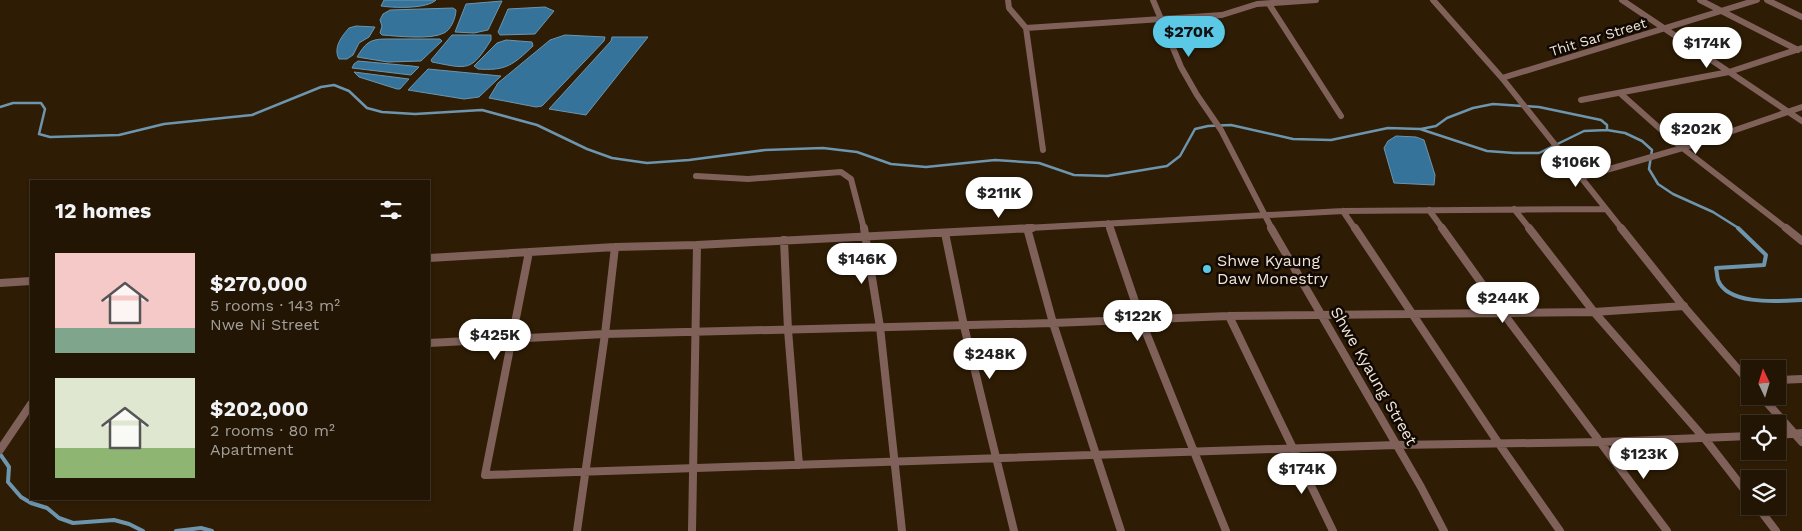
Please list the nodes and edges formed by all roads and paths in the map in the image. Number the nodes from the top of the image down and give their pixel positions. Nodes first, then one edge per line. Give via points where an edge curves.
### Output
1 (1008, 0) edge
2 (1153, 0) edge
3 (1300, 0) edge
4 (1316, 0) edge
5 (1433, 0) edge
6 (1622, 0) edge
7 (1700, 0) edge
8 (1756, 0) edge
9 (1767, 0) edge
10 (1256, 2) edge
11 (1269, 4) junction
12 (1721, 11) junction
13 (1802, 17) edge
14 (1160, 18) junction
15 (1026, 28) junction
16 (1668, 30) junction
17 (1800, 50) edge
18 (1729, 72) junction
19 (1502, 78) junction
20 (1621, 94) junction
21 (1581, 100) dead end
22 (1802, 107) edge
23 (1788, 112) junction
24 (1341, 116) dead end
25 (1802, 121) edge
26 (1683, 148) junction
27 (1043, 150) dead end
28 (696, 176) dead end
29 (1582, 177) junction
30 (1514, 209) junction
31 (1605, 209) junction
32 (1429, 210) junction
33 (1343, 211) junction
34 (1263, 215) junction
35 (1108, 223) junction
36 (1027, 228) junction
37 (945, 233) junction
38 (866, 237) junction
39 (784, 240) junction
40 (1802, 241) edge
41 (697, 244) junction
42 (616, 247) junction
43 (529, 252) junction
44 (430, 258) edge
45 (30, 281) edge
46 (0, 283) edge
47 (1684, 306) junction
48 (1594, 312) junction
49 (1503, 313) junction
50 (1321, 314) junction
51 (1412, 314) junction
52 (1229, 316) junction
53 (1142, 319) junction
54 (1053, 323) junction
55 (964, 326) junction
56 (880, 327) junction
57 (788, 330) junction
58 (695, 333) junction
59 (605, 334) junction
60 (511, 338) junction
61 (430, 342) edge
62 (1741, 372) edge
63 (1802, 379) edge
64 (1786, 380) edge
65 (30, 405) edge
66 (1771, 405) edge
67 (1798, 434) edge
68 (1741, 437) edge
69 (1705, 439) junction
70 (1602, 442) junction
71 (1802, 442) edge
72 (1499, 444) junction
73 (1396, 445) junction
74 (1294, 448) junction
75 (0, 450) edge
76 (1193, 451) junction
77 (1097, 456) junction
78 (998, 458) junction
79 (894, 461) junction
80 (799, 465) junction
81 (694, 467) junction
82 (584, 471) junction
83 (1741, 485) edge
84 (1764, 515) edge
85 (577, 531) edge
86 (692, 531) edge
87 (902, 531) edge
88 (1014, 531) edge
89 (1121, 531) edge
90 (1226, 531) edge
91 (1333, 531) edge
92 (1444, 531) edge
93 (1560, 531) edge
94 (1667, 531) edge
95 (1776, 531) edge

1 - 15 street via 1009,8
2 - 14 street, Shwe Kyaung Street
3 - 4 street
3 - 11 street
5 - 19 street
6 - 16 street
7 - 12 street
8 - 12 street, Thit Sar Street
9 - 13 street
10 - 11 street
10 - 14 street via 1222,15
11 - 24 street
12 - 16 street, Thit Sar Street
12 - 17 street
14 - 15 street
14 - 34 street, Shwe Kyaung Street via 1181,67 1216,120
15 - 27 street
16 - 18 street
16 - 19 street, Thit Sar Street
17 - 18 street
18 - 20 street
18 - 23 street
19 - 29 street
20 - 21 street
20 - 26 street
22 - 23 street
23 - 25 street
23 - 26 street
26 - 29 street
26 - 40 street
28 - 38 street via 748,179 841,172 851,179
29 - 31 street
30 - 31 street
30 - 32 street
30 - 48 street
31 - 47 street
32 - 33 street
32 - 49 street
33 - 34 street
33 - 51 street
34 - 35 street
34 - 50 street, Shwe Kyaung Street
35 - 36 street
35 - 53 street
36 - 37 street
36 - 54 street
37 - 38 street
37 - 55 street
38 - 39 street
38 - 56 street
39 - 41 street
39 - 57 street
41 - 42 street
41 - 58 street
42 - 43 street
42 - 59 street
43 - 44 street
43 - 60 street
45 - 46 street
47 - 48 street
47 - 62 street
48 - 49 street
48 - 69 street
49 - 51 street
49 - 70 street
50 - 51 street
50 - 52 street
50 - 73 street, Shwe Kyaung Street
51 - 72 street
52 - 53 street
52 - 74 street
53 - 54 street
53 - 76 street
54 - 55 street
54 - 77 street
55 - 56 street
55 - 78 street
56 - 57 street
56 - 79 street
57 - 58 street
57 - 80 street
58 - 59 street
58 - 81 street
59 - 60 street
59 - 82 street
60 - 61 street
60 - 82 street via 484,475
63 - 64 street
65 - 75 street
66 - 67 street
67 - 71 street
68 - 69 street
69 - 70 street
69 - 83 street
70 - 72 street
70 - 94 street
72 - 73 street
72 - 93 street
73 - 74 street
73 - 92 street, Shwe Kyaung Street
74 - 76 street
74 - 91 street
76 - 77 street
76 - 90 street
77 - 78 street
77 - 89 street
78 - 79 street
78 - 88 street
79 - 80 street
79 - 87 street
80 - 81 street
81 - 82 street
81 - 86 street
82 - 85 street
84 - 95 street

